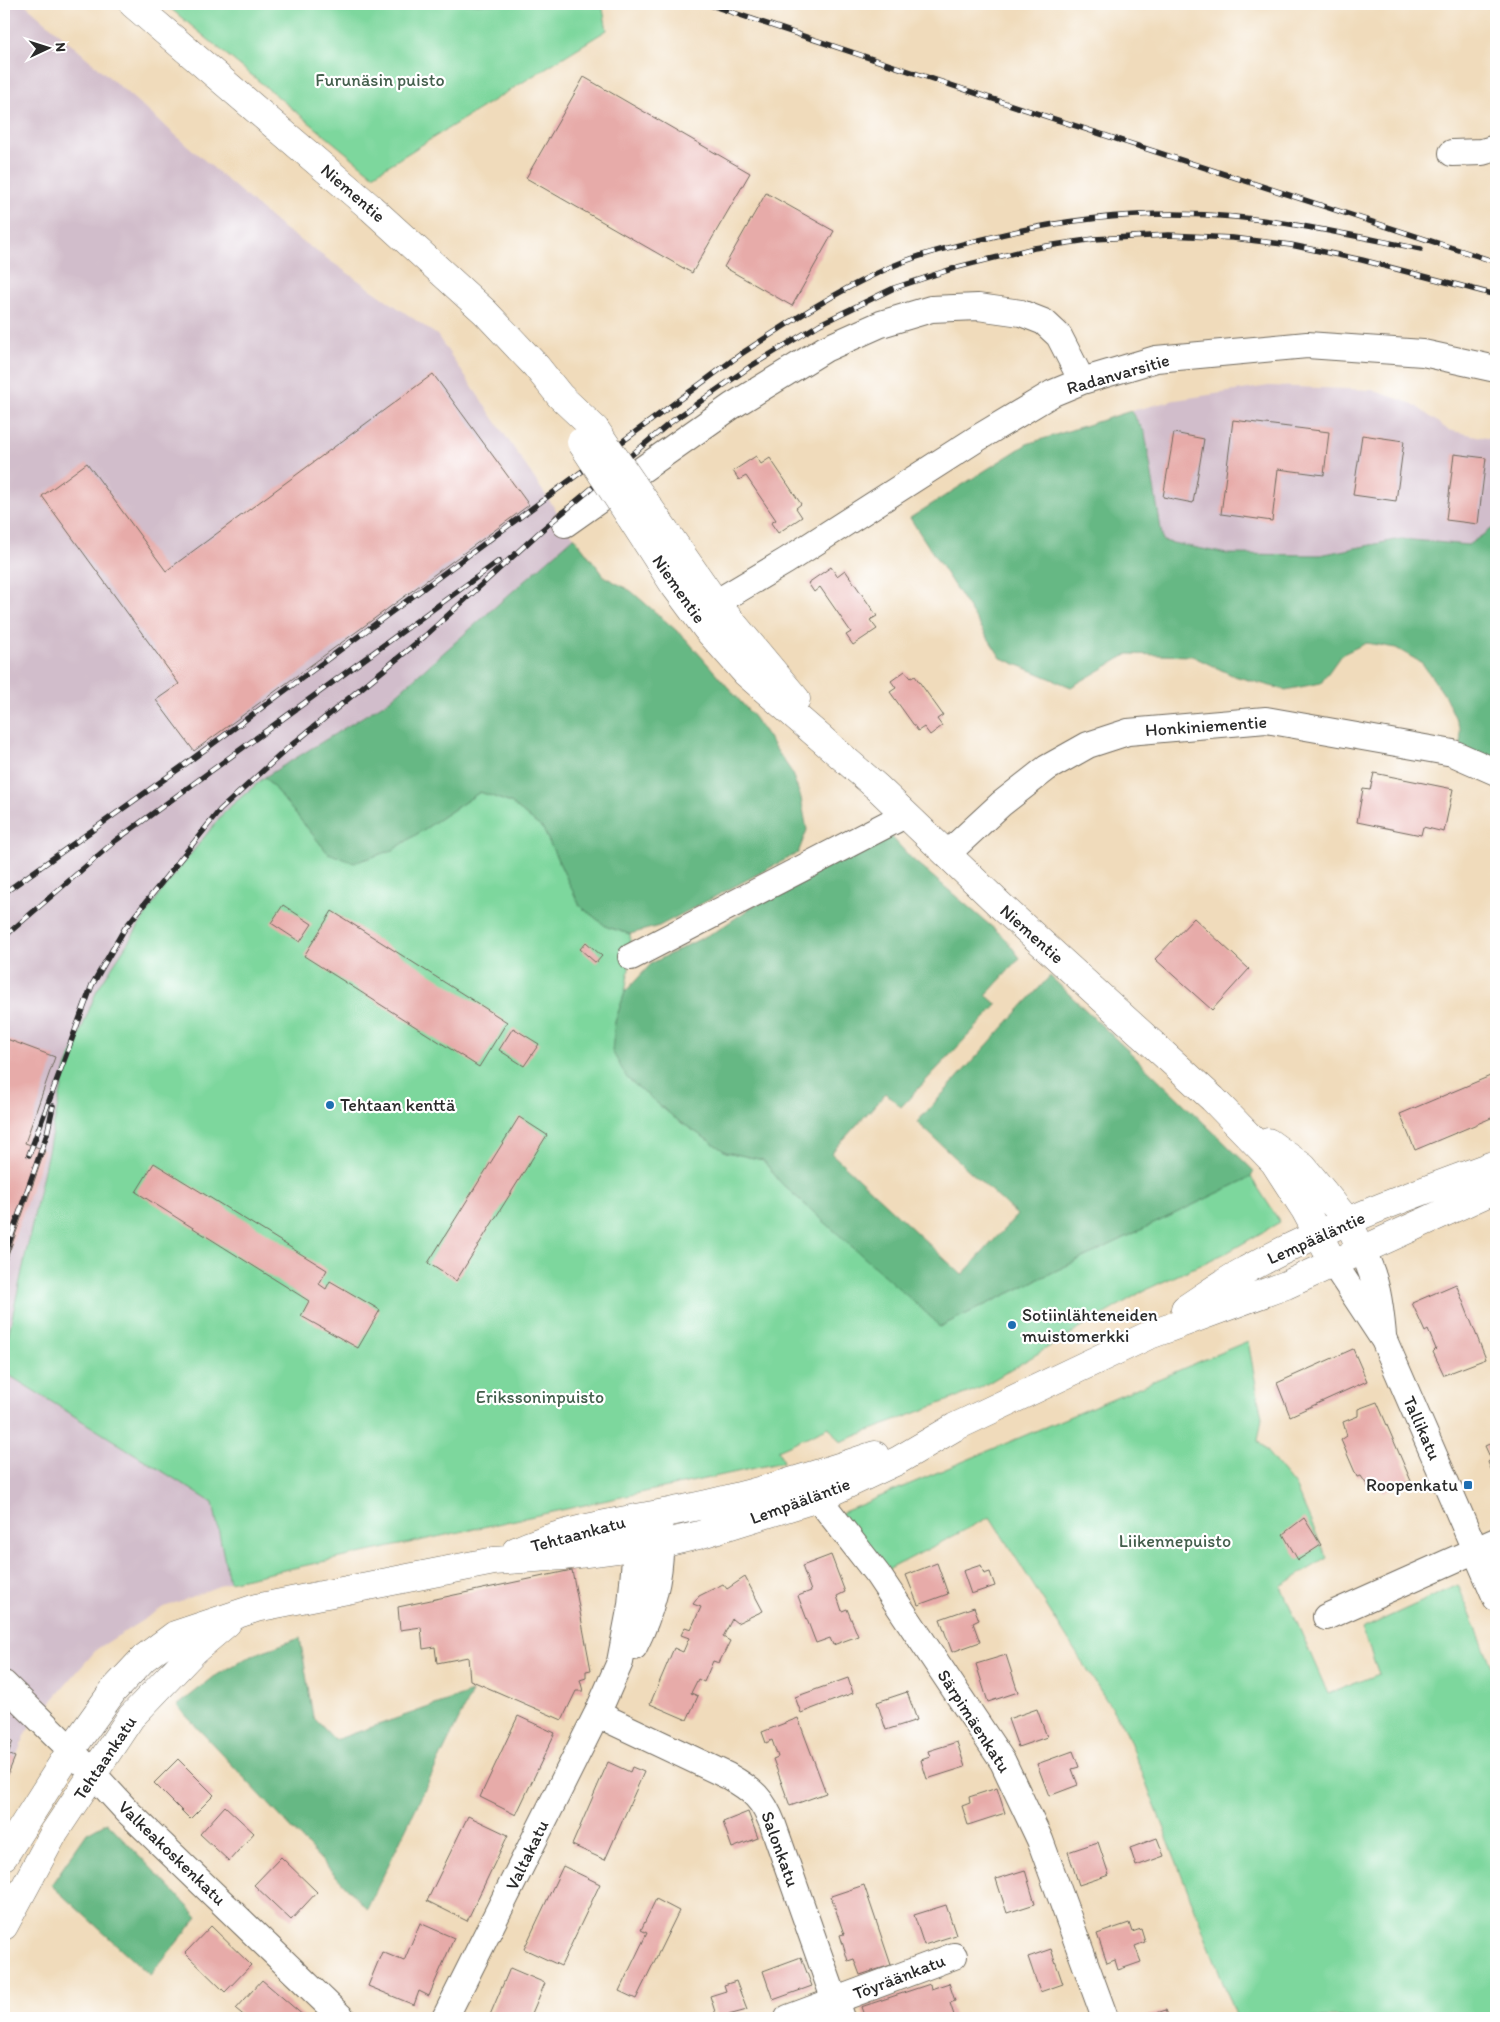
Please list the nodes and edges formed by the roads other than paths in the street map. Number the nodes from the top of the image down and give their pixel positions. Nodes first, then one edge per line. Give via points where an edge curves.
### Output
1 (133, 4) edge
2 (1496, 148) edge
3 (1452, 153) dead end
4 (1496, 370) edge
5 (1082, 382) junction
6 (565, 524) dead end
7 (712, 617) junction
8 (1496, 772) edge
9 (904, 815) junction
10 (948, 853) junction
11 (631, 957) dead end
12 (1229, 1114) junction
13 (1496, 1164) edge
14 (1496, 1190) edge
15 (1349, 1222) junction
16 (1319, 1235) junction
17 (1362, 1250) junction
18 (1334, 1264) junction
19 (1147, 1336) junction
20 (1384, 1340) junction
21 (812, 1488) junction
22 (646, 1517) junction
23 (649, 1546) junction
24 (1486, 1546) edge
25 (494, 1561) junction
26 (1496, 1598) edge
27 (238, 1614) junction
28 (1326, 1617) dead end
29 (4, 1684) edge
30 (602, 1703) junction
31 (71, 1750) junction
32 (94, 1774) junction
33 (4, 1856) edge
34 (4, 1926) edge
35 (954, 1956) dead end
36 (838, 2010) edge
37 (342, 2018) edge
38 (446, 2018) edge
39 (788, 2018) edge
40 (1105, 2018) edge

1 - 7 main road, Niementie, bridge via 371,208 485,312 560,396
2 - 3 street
4 - 5 street, Radanvarsitie via 1423,353 1307,345 1156,359
5 - 6 street via 1059,336 1044,322 1021,313 978,307 931,309 881,324 825,349 732,406
5 - 7 street, Radanvarsitie via 1053,393 978,438 786,561
7 - 9 main road, Niementie via 823,732 836,752
8 - 10 street, Honkiniementie via 1452,753 1266,720 1128,732 1088,746 1047,768 1001,804
9 - 10 main road, Niementie
9 - 11 street
10 - 12 main road, Niementie via 1000,905
12 - 15 main road, Niementie via 1303,1167
12 - 16 main road, Niementie via 1274,1162
13 - 15 main road, Lempääläntie
14 - 17 main road, Lempääläntie
15 - 16 main road, Lempääläntie
15 - 17 main road, Niementie
16 - 18 main road, Niementie
16 - 19 main road, Lempääläntie via 1247,1270
17 - 18 main road, Lempääläntie
17 - 20 street, Tallikatu via 1378,1291
18 - 19 main road, Lempääläntie
18 - 20 street, Tallikatu
19 - 21 main road, Lempääläntie via 953,1427 897,1461
20 - 24 street, Tallikatu
21 - 22 main road, Lempääläntie via 736,1498
21 - 23 main road, Lempääläntie via 699,1535
21 - 40 street, Särpimäenkatu via 878,1575 1003,1762 1040,1840
22 - 23 street, Valtakatu
22 - 25 main road, Tehtaankatu via 552,1537
23 - 25 main road, Tehtaankatu
23 - 30 street, Valtakatu via 620,1662
24 - 26 street, Tallikatu
24 - 28 street
25 - 27 main road, Tehtaankatu via 322,1594
27 - 31 main road, Tehtaankatu via 175,1635 144,1658 113,1691
27 - 32 main road, Tehtaankatu via 154,1690 131,1717
29 - 31 street, Valkeakoskenkatu
30 - 36 street, Salonkatu via 745,1786 762,1800
30 - 38 street, Valtakatu
31 - 32 street, Valkeakoskenkatu
31 - 33 main road, Tehtaankatu
32 - 34 main road, Tehtaankatu via 37,1861
32 - 37 street, Valkeakoskenkatu via 128,1812
35 - 36 street, Töyräänkatu
36 - 39 street, Töyräänkatu

